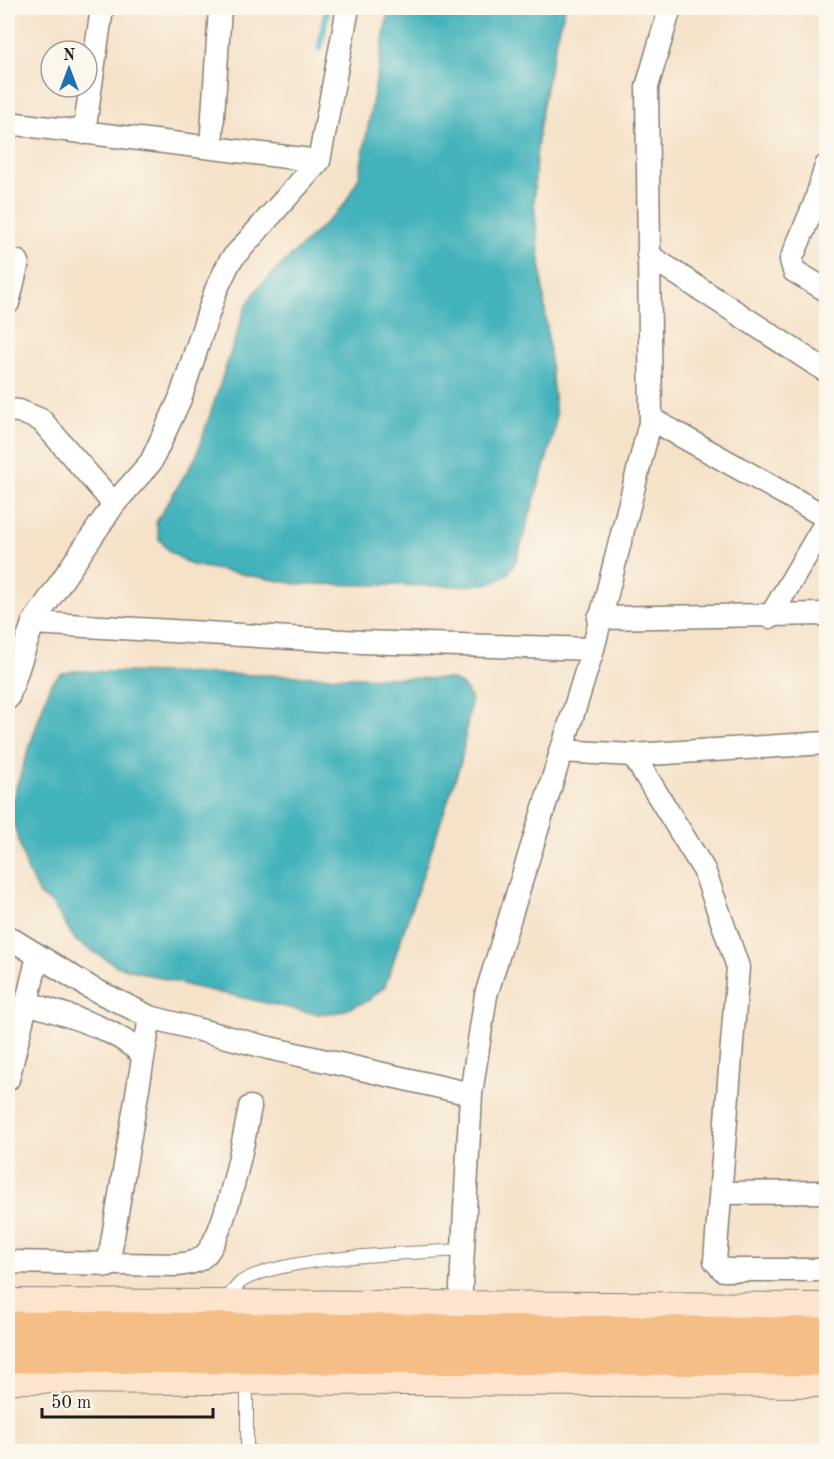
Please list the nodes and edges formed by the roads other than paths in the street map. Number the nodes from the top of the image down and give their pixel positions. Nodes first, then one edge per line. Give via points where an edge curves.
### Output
1 (102, 8) edge
2 (220, 8) edge
3 (348, 8) edge
4 (670, 8) edge
5 (8, 123) edge
6 (84, 133) junction
7 (211, 147) junction
8 (319, 160) junction
9 (826, 166) edge
10 (648, 255) junction
11 (18, 262) dead end
12 (826, 290) edge
13 (8, 303) edge
14 (826, 371) edge
15 (8, 410) edge
16 (651, 419) junction
17 (114, 504) junction
18 (826, 517) edge
19 (826, 522) edge
20 (826, 614) edge
21 (770, 617) junction
22 (599, 618) junction
23 (33, 623) junction
24 (593, 649) junction
25 (8, 698) edge
26 (826, 743) edge
27 (560, 751) junction
28 (633, 755) junction
29 (8, 937) edge
30 (38, 956) junction
31 (28, 1003) junction
32 (150, 1017) junction
33 (143, 1055) junction
34 (8, 1079) edge
35 (471, 1094) junction
36 (250, 1107) dead end
37 (826, 1192) edge
38 (721, 1194) junction
39 (463, 1250) junction
40 (8, 1262) edge
41 (108, 1266) junction
42 (826, 1270) edge
43 (8, 1305) edge
44 (220, 1306) junction
45 (460, 1307) junction
46 (826, 1309) edge
47 (524, 1319) junction
48 (8, 1328) edge
49 (826, 1334) edge
50 (8, 1356) edge
51 (826, 1359) edge
52 (247, 1367) junction
53 (8, 1377) edge
54 (826, 1381) edge
55 (247, 1452) edge

1 - 6 street
2 - 7 street
3 - 8 street
4 - 10 street via 647,87
5 - 6 street
6 - 7 street
7 - 8 street
8 - 17 street via 230,261 216,290 180,399 150,462
9 - 12 street via 791,266
10 - 14 street
10 - 16 street
11 - 13 street
15 - 17 street via 41,420
16 - 18 street
16 - 22 street
17 - 23 street
19 - 21 street
20 - 21 street
21 - 22 street
22 - 24 street
23 - 24 street via 361,642
23 - 25 street
24 - 27 street
26 - 28 street
27 - 28 street
27 - 35 street via 486,995
28 - 38 street via 704,870 738,967
29 - 30 street
30 - 31 street
30 - 32 street
31 - 33 street via 77,1018 126,1040
31 - 34 street
32 - 33 street
32 - 35 street
33 - 41 street
35 - 39 street
36 - 41 street via 239,1165 214,1240 203,1257 175,1265
37 - 38 street
38 - 42 street via 715,1261 723,1270
39 - 44 lane via 280,1268 241,1282
39 - 45 street
40 - 41 street
43 - 44 street
44 - 45 street
45 - 47 street
46 - 47 street
47 - 48 highway
47 - 49 highway
50 - 52 highway
51 - 52 highway
52 - 53 street
52 - 54 street
52 - 55 lane

